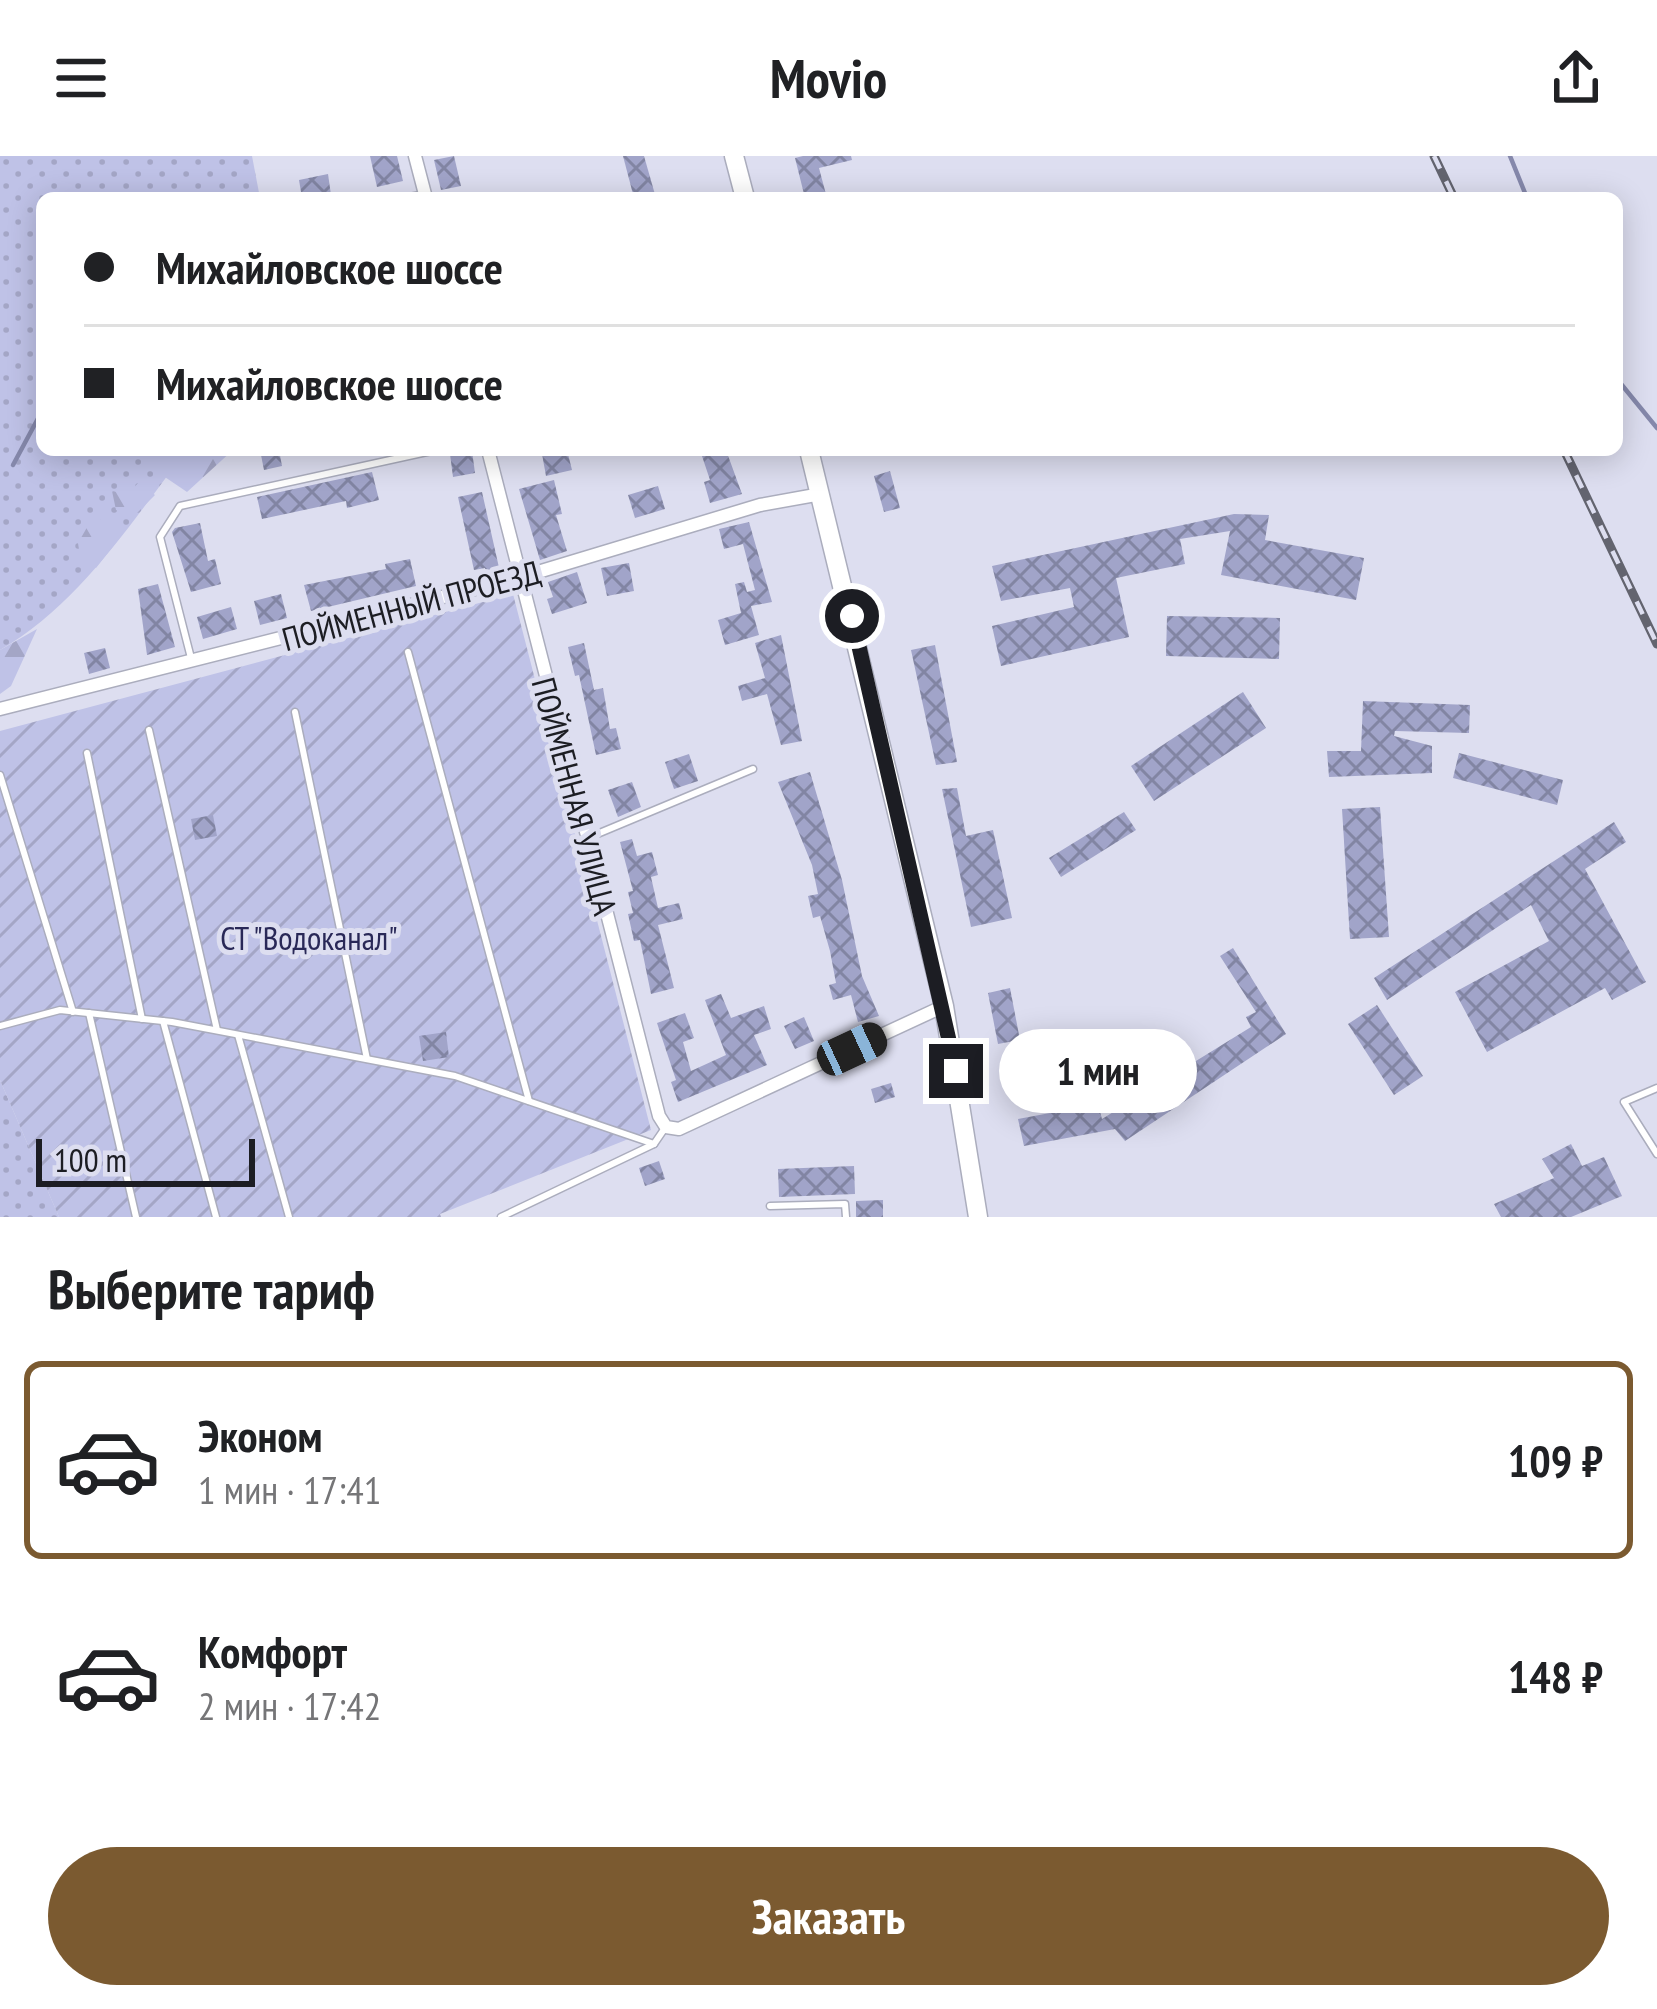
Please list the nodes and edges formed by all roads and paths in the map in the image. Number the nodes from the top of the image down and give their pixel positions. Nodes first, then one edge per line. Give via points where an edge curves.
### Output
1 (415, 156) edge
2 (734, 156) edge
3 (425, 192) edge
4 (743, 192) edge
5 (409, 456) edge
6 (489, 456) edge
7 (810, 456) edge
8 (820, 494) junction
9 (518, 578) junction
10 (408, 652) dead end
11 (192, 661) junction
12 (0, 709) edge
13 (295, 712) dead end
14 (149, 730) dead end
15 (87, 753) dead end
16 (753, 769) dead end
17 (0, 775) edge
18 (586, 838) junction
19 (944, 1006) junction
20 (73, 1012) junction
21 (89, 1013) junction
22 (142, 1019) junction
23 (163, 1021) junction
24 (0, 1027) edge
25 (217, 1030) junction
26 (238, 1035) junction
27 (368, 1060) junction
28 (1657, 1088) edge
29 (529, 1101) junction
30 (672, 1128) junction
31 (654, 1144) junction
32 (1657, 1154) edge
33 (770, 1206) dead end
34 (136, 1217) edge
35 (216, 1217) edge
36 (290, 1217) edge
37 (501, 1217) edge
38 (846, 1217) edge
39 (978, 1217) edge

1 - 3 street
2 - 4 main road
5 - 11 lane via 180,506 160,538
6 - 9 street, ПОЙМЕННАЯ УЛИЦА
7 - 8 main road
8 - 9 street, ПОЙМЕННЫЙ ПРОЕЗД
8 - 19 main road
9 - 11 street, ПОЙМЕННЫЙ ПРОЕЗД
9 - 18 street, ПОЙМЕННАЯ УЛИЦА
10 - 29 lane
11 - 12 street, ПОЙМЕННЫЙ ПРОЕЗД
13 - 27 lane
14 - 25 lane
15 - 22 lane
16 - 18 lane
17 - 20 lane
18 - 30 street, ПОЙМЕННАЯ УЛИЦА via 658,1115
19 - 30 street
19 - 39 main road
20 - 21 lane
20 - 24 lane
21 - 22 lane
21 - 34 lane
22 - 23 lane
23 - 25 lane
23 - 35 lane
25 - 26 lane
26 - 27 lane
26 - 36 lane
27 - 29 lane
28 - 32 lane via 1624,1102
29 - 31 lane
30 - 31 lane
31 - 37 lane
33 - 38 lane via 845,1204

